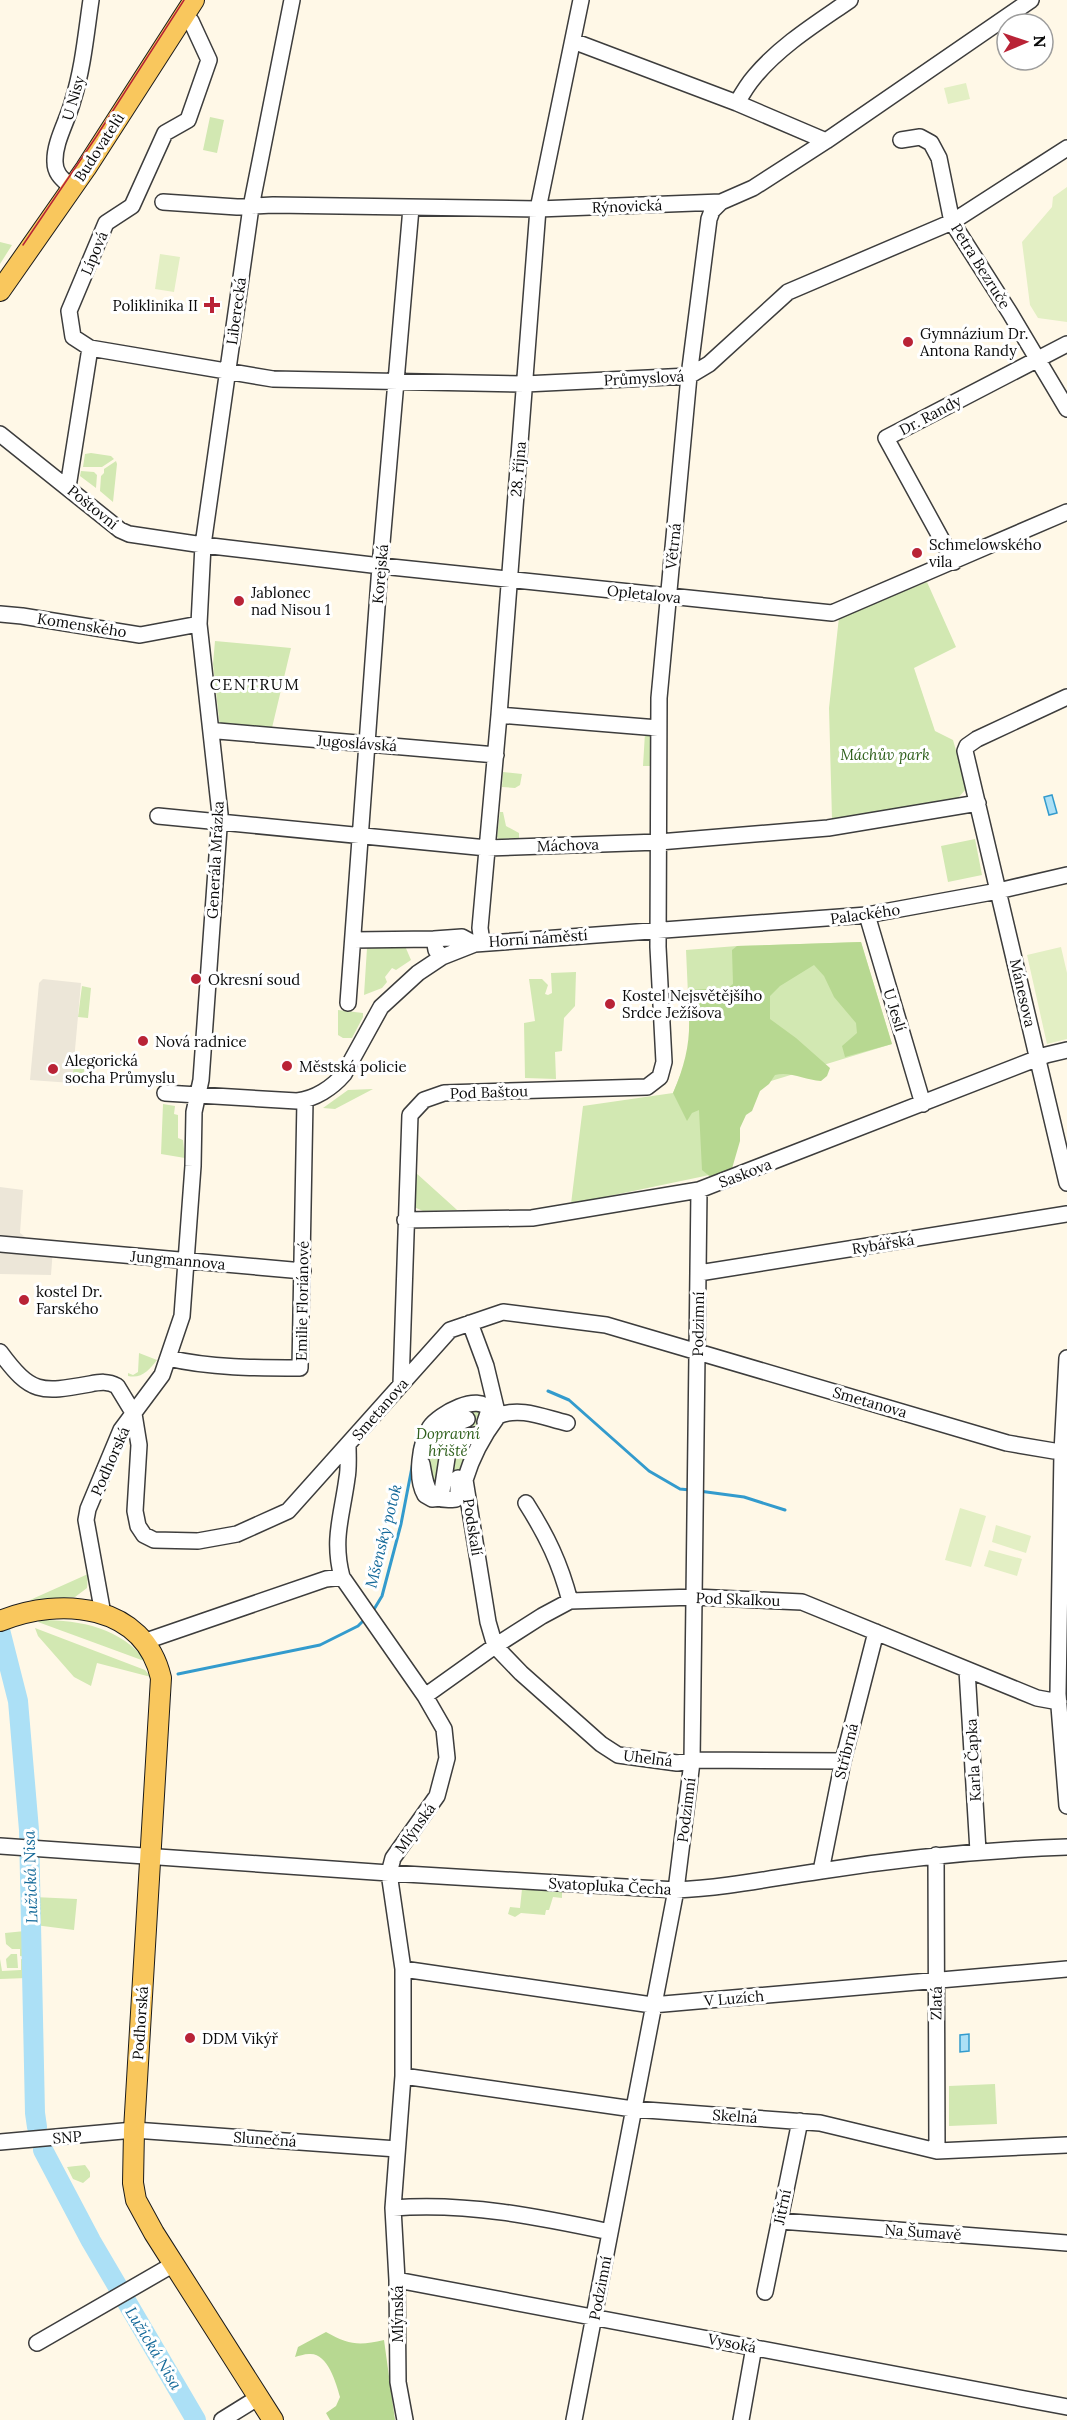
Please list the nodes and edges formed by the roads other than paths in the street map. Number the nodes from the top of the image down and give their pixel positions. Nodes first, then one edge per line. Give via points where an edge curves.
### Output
1 (91, 0) edge
2 (292, 0) edge
3 (581, 0) edge
4 (850, 0) edge
5 (1031, 0) edge
6 (189, 8) edge
7 (573, 41) junction
8 (737, 103) junction
9 (901, 140) dead end
10 (826, 141) junction
11 (1067, 148) edge
12 (72, 188) junction
13 (163, 202) dead end
14 (721, 202) junction
15 (251, 207) junction
16 (411, 208) junction
17 (538, 209) junction
18 (952, 222) junction
19 (0, 291) edge
20 (1067, 344) edge
21 (90, 348) junction
22 (1036, 359) junction
23 (227, 373) junction
24 (689, 376) junction
25 (397, 382) junction
26 (525, 384) junction
27 (1067, 409) edge
28 (0, 434) edge
29 (68, 487) junction
30 (1067, 512) edge
31 (202, 546) junction
32 (954, 562) junction
33 (380, 566) junction
34 (509, 580) junction
35 (668, 597) junction
36 (0, 614) edge
37 (199, 624) junction
38 (1067, 697) edge
39 (499, 716) junction
40 (658, 728) junction
41 (218, 731) dead end
42 (367, 743) junction
43 (496, 755) junction
44 (978, 803) junction
45 (158, 816) dead end
46 (220, 822) junction
47 (361, 836) junction
48 (659, 842) junction
49 (487, 848) junction
50 (1067, 875) edge
51 (998, 891) junction
52 (867, 915) junction
53 (659, 932) junction
54 (434, 939) junction
55 (353, 940) junction
56 (478, 943) junction
57 (442, 957) junction
58 (348, 1003) dead end
59 (1067, 1050) edge
60 (1038, 1058) junction
61 (165, 1092) dead end
62 (198, 1095) junction
63 (305, 1100) junction
64 (923, 1104) junction
65 (1067, 1183) edge
66 (699, 1190) junction
67 (1067, 1214) edge
68 (405, 1220) junction
69 (0, 1244) edge
70 (186, 1262) junction
71 (303, 1271) junction
72 (699, 1273) junction
73 (470, 1323) junction
74 (0, 1352) edge
75 (697, 1353) junction
76 (168, 1358) junction
77 (1067, 1358) edge
78 (401, 1384) junction
79 (467, 1412) junction
80 (134, 1414) junction
81 (498, 1416) junction
82 (567, 1423) dead end
83 (445, 1429) junction
84 (478, 1431) junction
85 (348, 1445) junction
86 (1065, 1452) edge
87 (422, 1464) junction
88 (452, 1467) junction
89 (525, 1503) dead end
90 (342, 1577) junction
91 (695, 1597) junction
92 (570, 1601) junction
93 (98, 1612) junction
94 (5, 1619) edge
95 (876, 1632) junction
96 (146, 1641) junction
97 (495, 1646) junction
98 (967, 1670) junction
99 (426, 1696) junction
100 (1061, 1696) edge
101 (843, 1761) junction
102 (692, 1762) junction
103 (1067, 1806) edge
104 (0, 1846) edge
105 (1067, 1847) edge
106 (978, 1851) junction
107 (936, 1855) junction
108 (150, 1856) junction
109 (821, 1870) junction
110 (389, 1874) junction
111 (676, 1890) junction
112 (403, 1969) junction
113 (1067, 1969) edge
114 (937, 1981) junction
115 (652, 2005) junction
116 (403, 2076) junction
117 (633, 2109) junction
118 (800, 2121) junction
119 (134, 2130) junction
120 (0, 2142) edge
121 (1067, 2145) edge
122 (397, 2149) junction
123 (937, 2151) junction
124 (393, 2208) junction
125 (780, 2221) junction
126 (610, 2232) junction
127 (1067, 2243) edge
128 (174, 2264) junction
129 (397, 2280) junction
130 (765, 2292) dead end
131 (594, 2317) junction
132 (37, 2343) dead end
133 (754, 2347) junction
134 (259, 2397) junction
135 (1067, 2407) edge
136 (222, 2420) edge
137 (273, 2420) edge
138 (405, 2420) edge
139 (574, 2420) edge
140 (741, 2420) edge

1 - 12 street, U Nisy via 82,66 55,154 58,175
2 - 15 street, Liberecká
3 - 7 street, 28. října
4 - 8 street via 774,56 753,77
5 - 10 street, Rýnovická
6 - 12 main road, Budovatelů
6 - 21 street, Lípová via 209,60 188,120 165,133 132,206 106,222 69,310 73,337
7 - 8 street
7 - 17 street, 28. října
8 - 10 street
9 - 18 street, Petra Bezruče via 920,136 931,143 939,158
10 - 14 street, Rýnovická via 753,188
11 - 18 street, Průmyslová
12 - 19 main road, Budovatelů
13 - 15 street, Rýnovická
14 - 17 street, Rýnovická
14 - 24 street, Větrná via 709,219
15 - 16 street, Rýnovická
15 - 23 street, Liberecká
16 - 17 street, Rýnovická
16 - 25 street, Korejská
17 - 26 street, 28. října
18 - 22 street, Petra Bezruče
18 - 24 street, Průmyslová via 884,247 788,292 710,364
20 - 22 street, Dr. Randy
21 - 23 street
21 - 29 street
22 - 27 street, Petra Bezruče
22 - 32 street, Dr. Randy via 886,438
23 - 25 street, Průmyslová via 273,379
23 - 31 street, Liberecká
24 - 26 street, Průmyslová
24 - 35 street, Větrná
25 - 26 street, Průmyslová
25 - 33 street, Korejská
26 - 34 street, 28. října
28 - 29 street, Poštovní
29 - 31 street, Poštovní via 129,534
30 - 32 street, Opletalova
31 - 33 street, Opletalova
31 - 37 street, Liberecká
32 - 35 street, Opletalova via 832,613
33 - 34 street, Opletalova
33 - 42 street, Korejská
34 - 35 street, Opletalova
34 - 39 street, 28. října
35 - 40 street, Větrná
36 - 37 street, Komenského via 140,635
37 - 46 street, Generála Mrázka
38 - 44 street, Mánesova via 967,746
39 - 40 street
39 - 43 street, 28. října
40 - 48 street, Větrná
41 - 42 street, Jugoslávská
42 - 43 street, Jugoslávská
42 - 47 street, Korejská
43 - 49 street, 28. října
44 - 48 street, Máchova via 828,828
44 - 51 street, Mánesova
45 - 46 street, Máchova
46 - 47 street, Máchova
46 - 62 street, Generála Mrázka
47 - 49 street, Máchova
47 - 55 street, Korejská
48 - 49 street, Máchova
48 - 53 street, Větrná
49 - 56 street, 28. října
50 - 51 street, Palackého
51 - 52 street, Palackého
51 - 60 street, Mánesova
52 - 53 street, Palackého
52 - 64 street, U Jeslí
53 - 56 street, Horní náměstí
53 - 68 street, Pod Baštou via 664,1062 660,1077 647,1087 444,1093 424,1100 410,1115
54 - 55 street
54 - 56 street via 462,937
54 - 57 street
55 - 58 street, Korejská
56 - 57 street, Horní náměstí
57 - 63 street, Horní náměstí via 381,1007 337,1082
59 - 60 street, Saskova
60 - 64 street, Saskova
60 - 65 street, Mánesova
61 - 62 street
62 - 63 street
62 - 70 street
63 - 71 street, Emilie Floriánové
64 - 66 street, Saskova
66 - 68 street, Saskova via 532,1218
66 - 72 street, Podzimní
67 - 72 street, Rybářská
68 - 78 street, Pod Baštou
69 - 70 street, Jungmannova
70 - 71 street, Jungmannova
70 - 76 street via 182,1316
71 - 76 street, Emilie Floriánové via 300,1368 198,1364
72 - 75 street, Podzimní
73 - 75 street, Smetanova via 503,1312 606,1325
73 - 78 street, Smetanova via 450,1330
73 - 81 street
74 - 80 street, Podhorská via 25,1381 42,1389 114,1384
75 - 86 street, Smetanova via 1007,1443
75 - 91 street, Podzimní
76 - 80 street via 162,1375
77 - 86 street
78 - 85 street, Smetanova
79 - 83 street via 449,1412
79 - 84 street
79 - 84 street via 478,1401 488,1408 489,1416
80 - 85 street, Smetanova via 139,1445 135,1511 138,1526 154,1540 237,1534 275,1518 288,1511
80 - 93 street, Podhorská via 113,1446 88,1509 87,1530 96,1568
81 - 82 street via 518,1412
81 - 97 street, Podskalí via 470,1462 465,1480
83 - 84 street
83 - 87 street via 427,1435
83 - 88 street
84 - 88 street
85 - 90 street via 348,1477 336,1540
86 - 100 street
87 - 88 street
87 - 88 street via 428,1491 441,1498
89 - 92 street via 546,1534
90 - 96 street via 326,1579
90 - 99 street, Mlýnská
91 - 92 street, Pod Skalkou
91 - 95 street, Pod Skalkou via 802,1602
91 - 102 street, Podzimní
92 - 97 street, Pod Skalkou
93 - 94 main road via 49,1609 22,1612
93 - 96 main road, Podhorská
95 - 98 street, Pod Skalkou
95 - 101 street, Stříbrná
96 - 108 main road, Podhorská via 158,1661 161,1678
97 - 99 street, Pod Skalkou
97 - 102 street, Uhelná via 601,1744 618,1755
98 - 100 street, Pod Skalkou via 1037,1698
98 - 106 street, Karla Čapka
99 - 110 street, Mlýnská via 444,1729 447,1758 437,1796 393,1858
100 - 103 street
101 - 102 street, Uhelná
101 - 109 street, Stříbrná
102 - 111 street, Podzimní
104 - 108 street, Svatopluka Čecha
105 - 106 street, Svatopluka Čecha
106 - 107 street, Svatopluka Čecha
107 - 109 street, Svatopluka Čecha
107 - 114 street, Zlatá
108 - 110 street, Svatopluka Čecha
108 - 119 main road, Podhorská
109 - 111 street, Svatopluka Čecha
110 - 111 street, Svatopluka Čecha
110 - 112 street, Mlýnská
111 - 115 street, Podzimní
112 - 115 street, V Luzích
112 - 116 street, Mlýnská
113 - 114 street, V Luzích
114 - 115 street, V Luzích
114 - 123 street, Zlatá
115 - 117 street, Podzimní
116 - 117 street, Skelná
116 - 122 street, Mlýnská
117 - 118 street, Skelná
117 - 126 street, Podzimní
118 - 123 street, Skelná
118 - 125 street, Jitřní
119 - 120 street, SNP
119 - 122 street, Slunečná
119 - 128 main road, Podhorská via 136,2200
121 - 123 street, Skelná
122 - 124 street, Mlýnská
124 - 126 street via 466,2207
124 - 129 street, Mlýnská
125 - 127 street, Na Šumavě
125 - 130 street, Jitřní
126 - 131 street, Podzimní
128 - 132 street
128 - 134 main road, Podhorská
129 - 131 street, Vysoká
129 - 138 street, Mlýnská via 398,2382
131 - 133 street, Vysoká
131 - 139 street, Podzimní
133 - 135 street, Vysoká
133 - 140 street
134 - 136 street
134 - 137 main road, Podhorská

